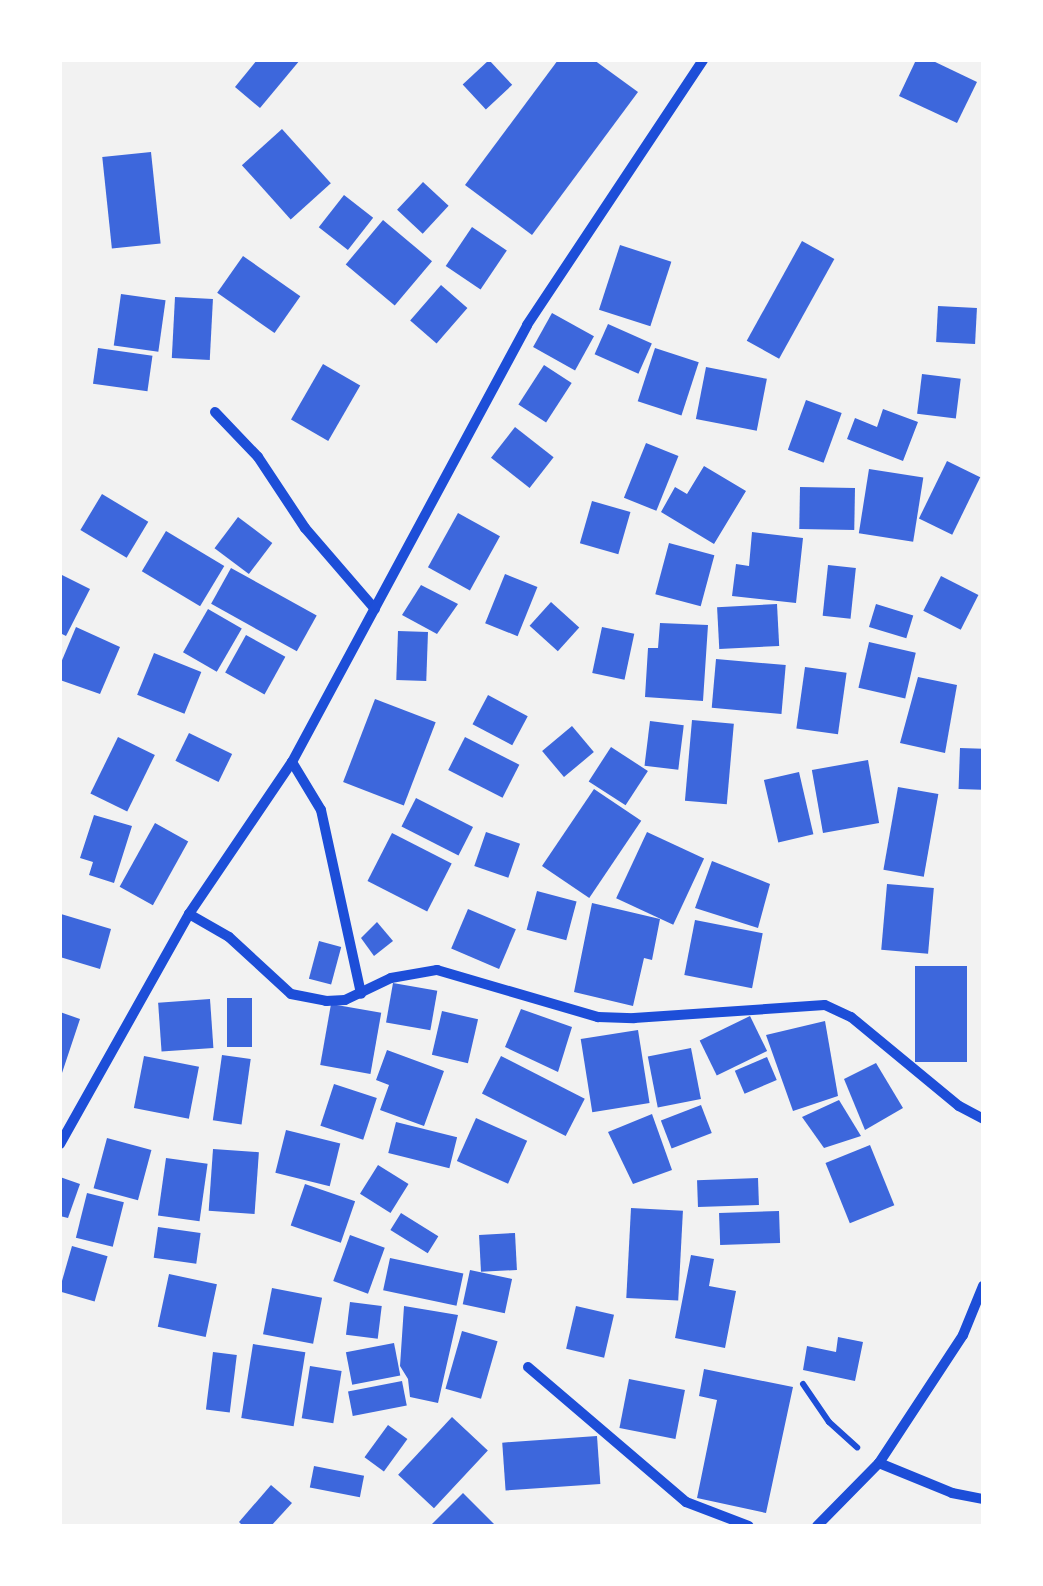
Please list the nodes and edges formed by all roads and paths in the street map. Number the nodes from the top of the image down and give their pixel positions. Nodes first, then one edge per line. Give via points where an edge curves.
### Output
1 (703, 60) edge
2 (215, 412) dead end
3 (375, 610) junction
4 (292, 762) junction
5 (189, 914) junction
6 (361, 994) junction
7 (983, 1119) edge
8 (60, 1144) edge
9 (983, 1286) edge
10 (528, 1366) dead end
11 (802, 1384) dead end
12 (879, 1463) junction
13 (983, 1498) edge
14 (749, 1526) edge
15 (817, 1526) edge

1 - 3 street via 527,324
2 - 3 street via 258,457 305,528
3 - 4 street
4 - 5 street
4 - 6 street via 321,810
5 - 6 street via 229,937 291,994 326,1000
5 - 8 street
6 - 7 street via 391,978 437,970 598,1016 825,1006 851,1017
9 - 12 street via 963,1335
10 - 14 street via 686,1502
11 - 12 path via 842,1437
12 - 13 street via 952,1493
12 - 15 street

